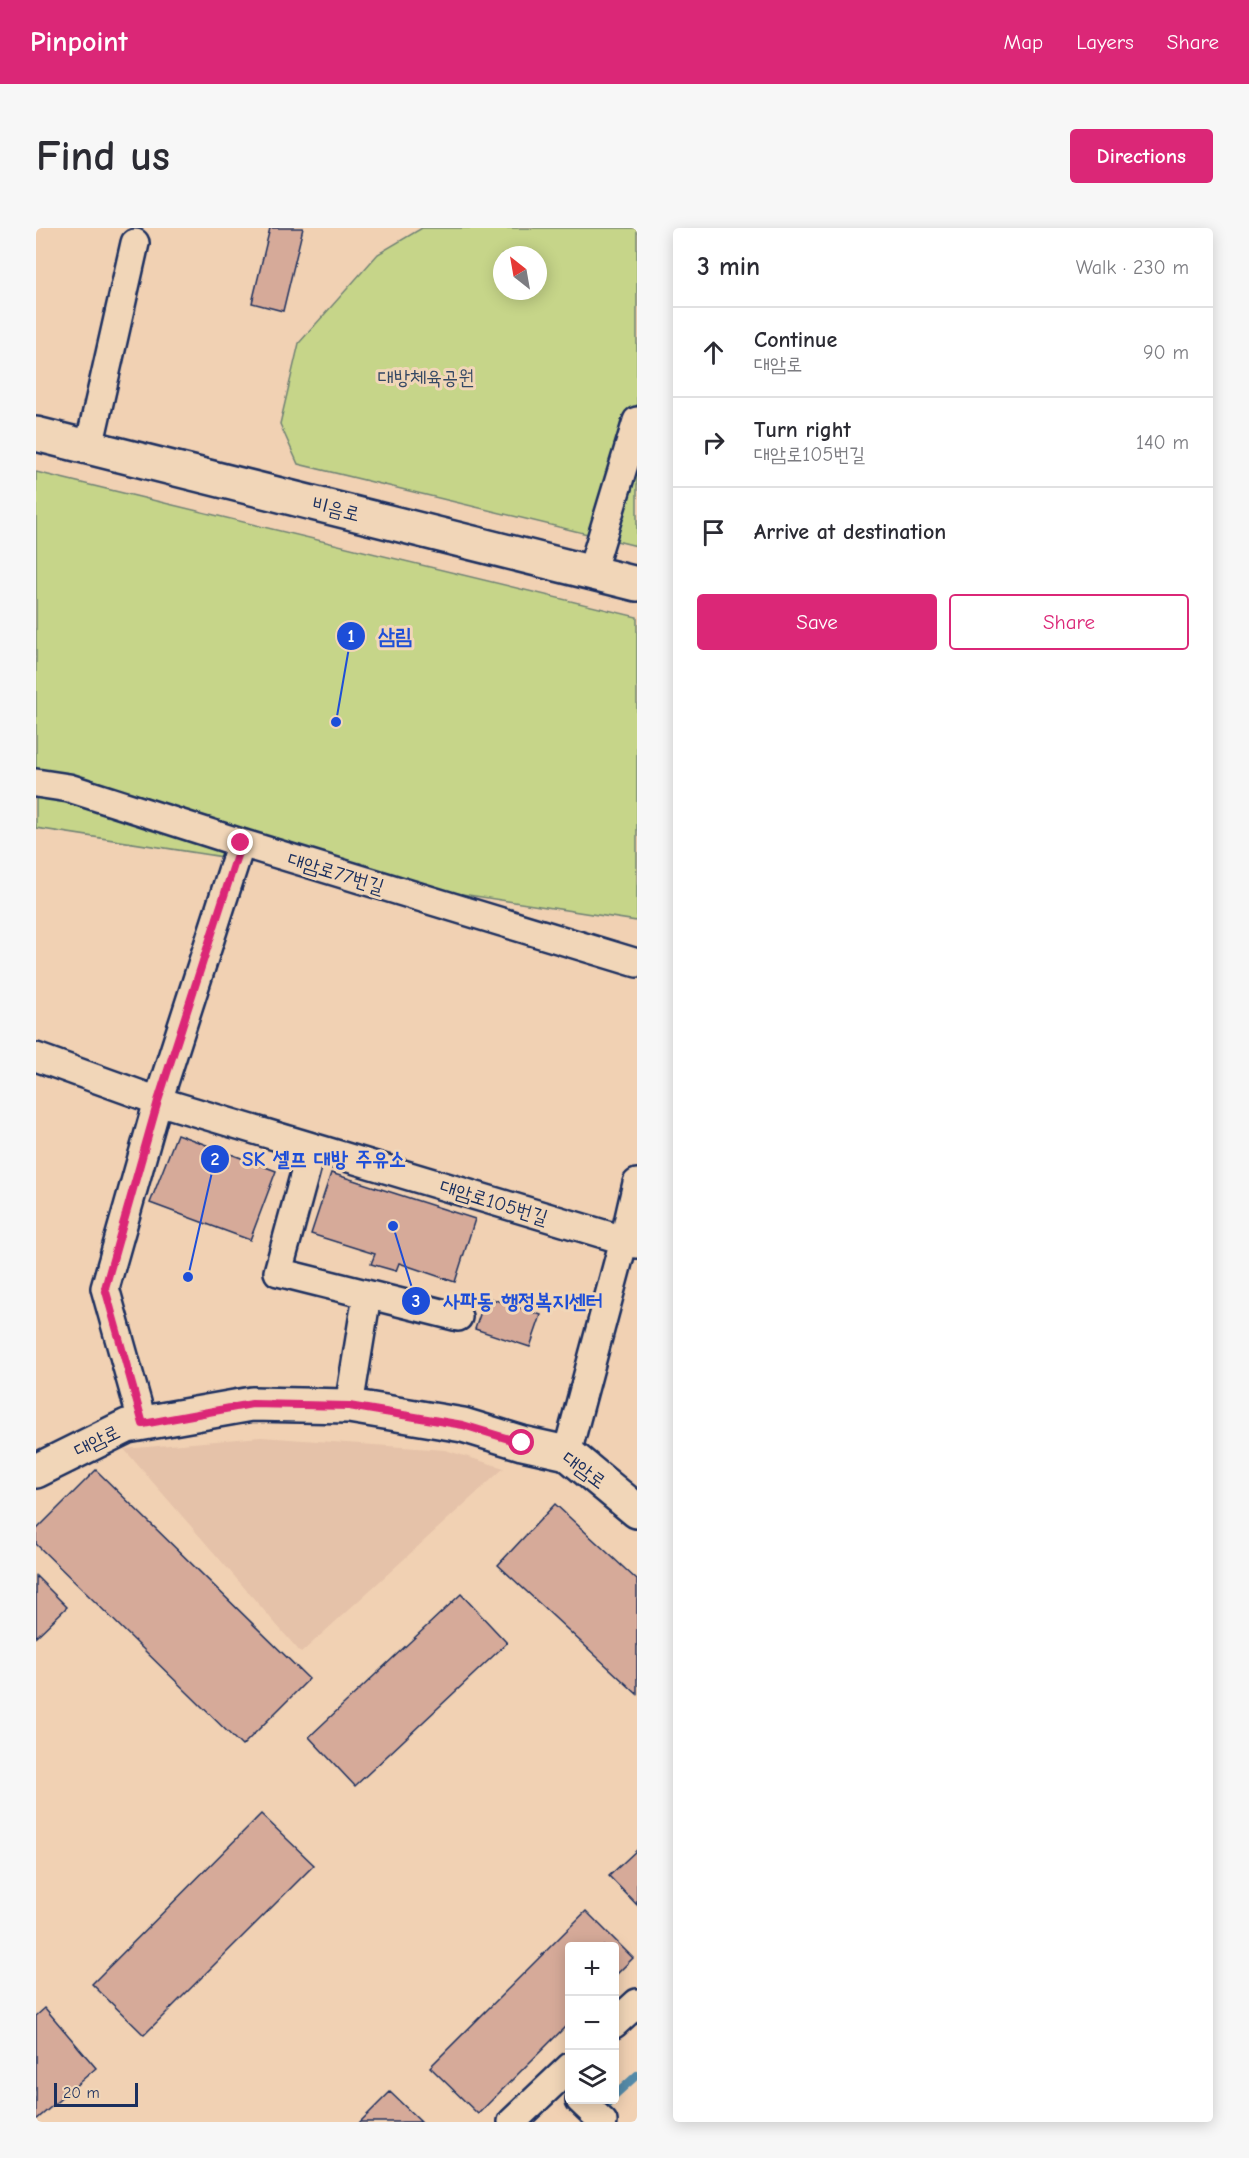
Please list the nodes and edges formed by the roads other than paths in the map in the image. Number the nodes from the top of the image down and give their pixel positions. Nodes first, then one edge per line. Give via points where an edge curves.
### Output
1 (135, 243) dead end
2 (637, 420) edge
3 (36, 434) edge
4 (89, 447) junction
5 (591, 573) junction
6 (637, 584) edge
7 (36, 783) edge
8 (241, 843) junction
9 (637, 963) edge
10 (36, 1057) edge
11 (158, 1101) junction
12 (312, 1147) junction
13 (637, 1183) edge
14 (631, 1242) edge
15 (368, 1295) junction
16 (458, 1317) dead end
17 (349, 1406) junction
18 (143, 1424) junction
19 (567, 1453) junction
20 (36, 1471) edge
21 (637, 1511) edge
22 (637, 2003) edge
23 (619, 2020) edge
24 (565, 2079) edge
25 (584, 2104) edge
26 (512, 2122) edge
27 (603, 2122) edge

1 - 4 street
2 - 5 street
3 - 4 street, 비음로
4 - 5 street, 비음로
5 - 6 street, 비음로
7 - 8 street, 대암로77번길 via 69,788
8 - 9 street, 대암로77번길
8 - 11 street
10 - 11 street, 대암로105번길
11 - 12 street, 대암로105번길
11 - 18 street via 105,1288
12 - 14 street, 대암로105번길
12 - 15 street via 278,1272
13 - 14 street
14 - 19 street
15 - 16 street
15 - 17 street
17 - 18 street, 대암로 via 252,1404
17 - 19 street, 대암로 via 463,1425
18 - 20 street, 대암로 via 127,1426
19 - 21 street, 대암로
22 - 23 street
24 - 26 street
25 - 27 street

